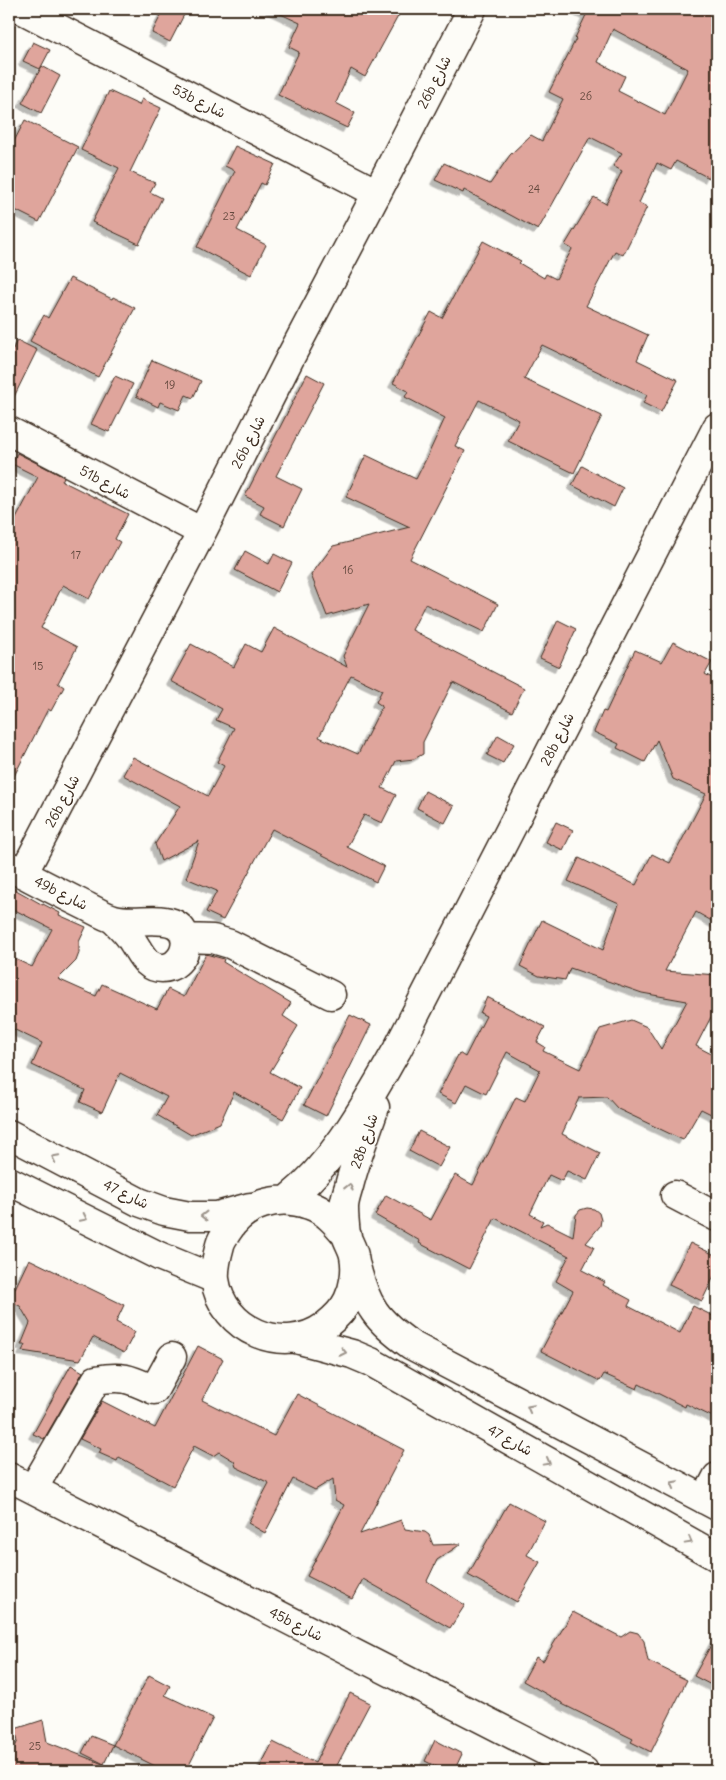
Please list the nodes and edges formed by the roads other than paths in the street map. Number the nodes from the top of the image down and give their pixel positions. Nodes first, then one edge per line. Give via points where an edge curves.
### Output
1 (21, 9) edge
2 (472, 9) edge
3 (377, 193) junction
4 (717, 428) edge
5 (9, 431) edge
6 (202, 532) junction
7 (16, 870) edge
8 (113, 919) junction
9 (185, 938) junction
10 (331, 995) dead end
11 (397, 1050) junction
12 (9, 1134) edge
13 (9, 1181) edge
14 (675, 1195) dead end
15 (287, 1200) junction
16 (252, 1207) junction
17 (717, 1217) edge
18 (350, 1246) junction
19 (216, 1280) junction
20 (296, 1339) junction
21 (172, 1357) dead end
22 (9, 1477) edge
23 (33, 1490) junction
24 (713, 1495) edge
25 (717, 1557) edge
26 (584, 1771) edge

1 - 3 street, 53b شارع
2 - 3 street, 26b شارع
3 - 6 street, 26b شارع
4 - 11 street, 28b شارع
5 - 6 street, 51b شارع
6 - 7 street, 26b شارع
7 - 8 street, 49b شارع
8 - 9 street, 49b شارع via 175,924
8 - 9 street, 49b شارع via 133,941 146,963 156,968 175,964 186,948
9 - 10 street via 213,939 230,944
11 - 15 street, 28b شارع via 337,1146 320,1169
18 -> 11 street, 28b شارع via 344,1206
16 -> 12 street, شارع 47 via 217,1216 190,1216 164,1211 140,1202
13 -> 19 street via 159,1256
14 - 17 street
15 - 16 street
15 - 18 street via 310,1205 331,1217
16 - 19 street via 232,1223 220,1243
18 - 20 street via 354,1279 348,1300 335,1318 317,1332
24 -> 18 street via 411,1345 389,1329 371,1308
19 - 20 street via 226,1308 240,1323 256,1333 276,1339
20 -> 25 street, شارع 47 via 371,1362
21 - 23 street via 154,1390 115,1376 96,1380
22 - 23 street, 45b شارع
23 - 26 street, 45b شارع

